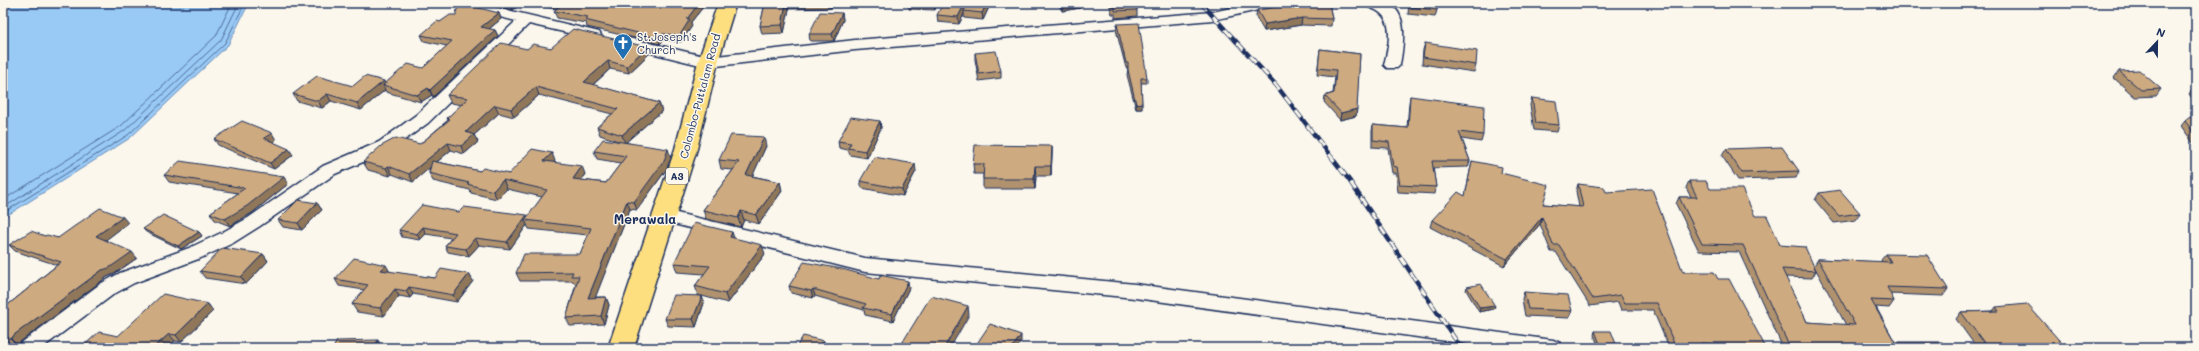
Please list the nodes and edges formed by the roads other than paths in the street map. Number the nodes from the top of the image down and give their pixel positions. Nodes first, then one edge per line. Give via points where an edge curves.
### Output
1 (460, 3) edge
2 (727, 3) edge
3 (1272, 3) edge
4 (1370, 3) edge
5 (526, 19) junction
6 (708, 62) junction
7 (1392, 65) dead end
8 (664, 216) junction
9 (28, 348) edge
10 (620, 348) edge
11 (1553, 348) edge

1 - 5 street
2 - 6 highway, Colombo-Puttalam Road / A3
3 - 6 street via 1213,16 855,45
4 - 7 street via 1382,7 1397,25
5 - 6 street
5 - 9 street via 422,119 385,146 329,170 227,238 195,253 127,278 107,289
6 - 8 highway, Colombo-Puttalam Road / A3 via 686,149
8 - 10 highway, Colombo-Puttalam Road / A3
8 - 11 street via 865,265 1135,291

